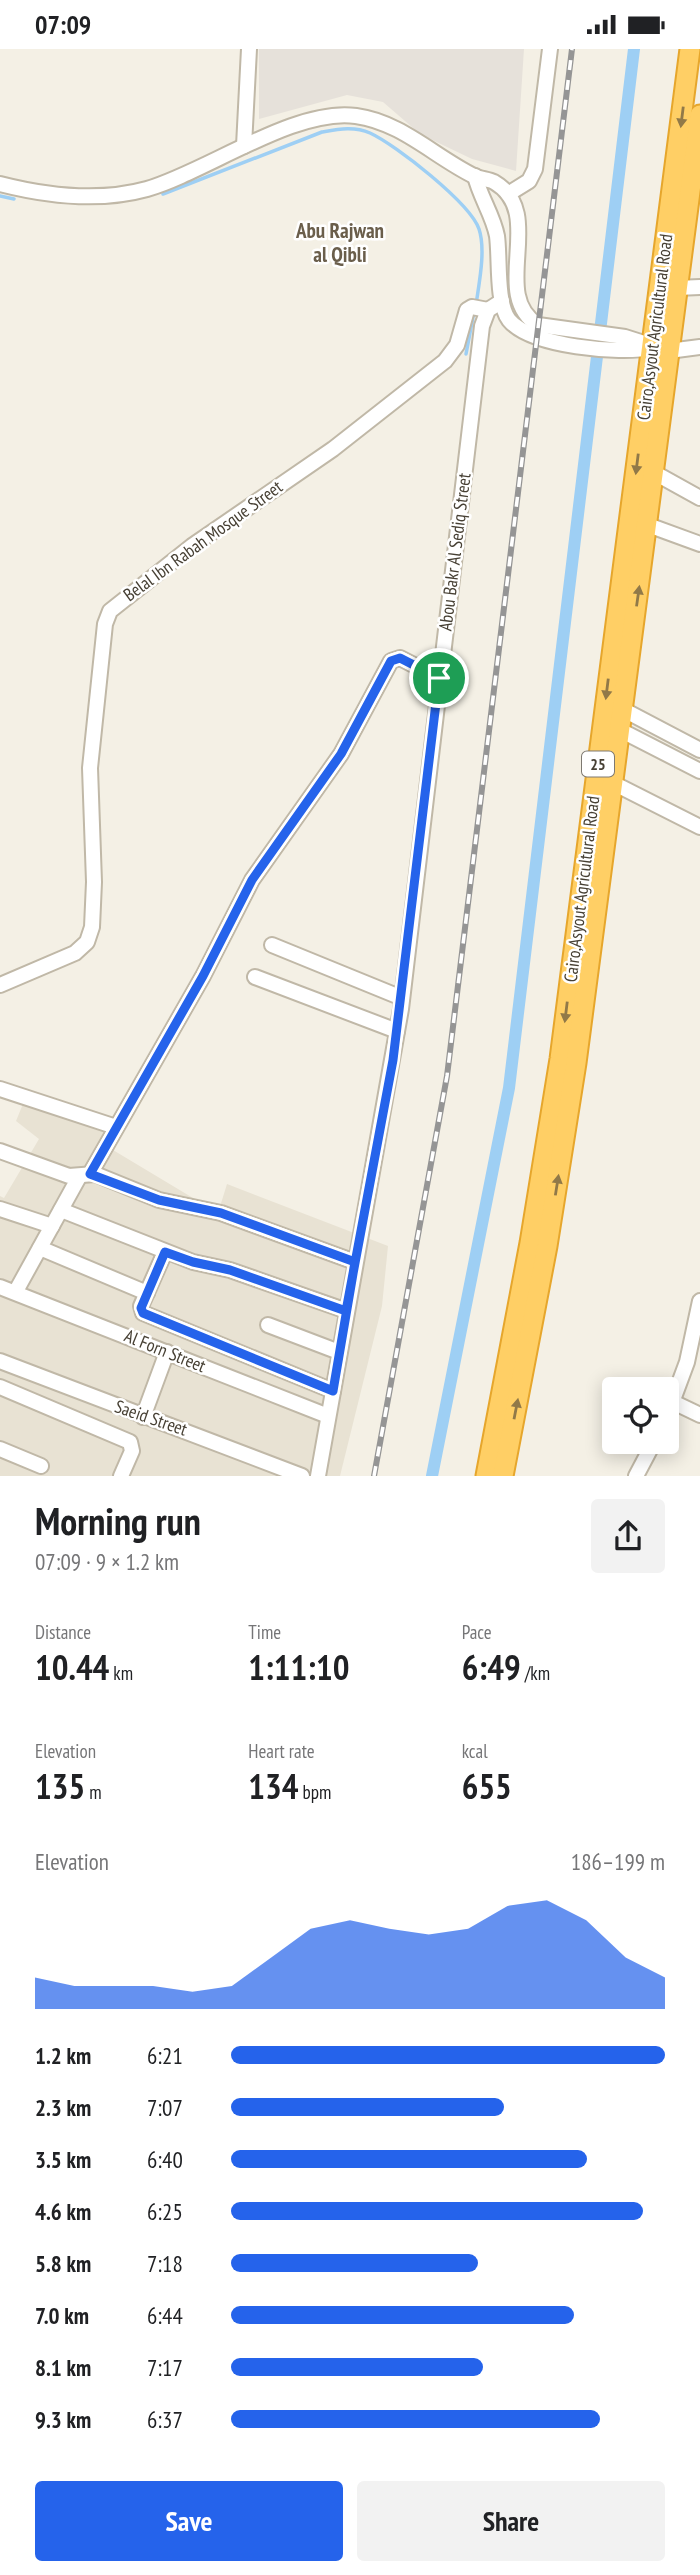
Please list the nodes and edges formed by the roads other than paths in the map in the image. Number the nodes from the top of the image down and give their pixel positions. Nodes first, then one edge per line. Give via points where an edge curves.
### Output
1 (249, 49) edge
2 (550, 49) edge
3 (690, 49) edge
4 (700, 115) edge
5 (244, 146) junction
6 (696, 173) edge
7 (475, 176) junction
8 (0, 184) edge
9 (508, 194) junction
10 (692, 230) edge
11 (700, 287) edge
12 (677, 288) junction
13 (502, 301) junction
14 (480, 308) junction
15 (548, 334) junction
16 (700, 347) edge
17 (660, 349) junction
18 (653, 472) junction
19 (700, 498) edge
20 (648, 525) junction
21 (700, 544) edge
22 (439, 678) junction
23 (620, 719) junction
24 (700, 750) edge
25 (700, 772) edge
26 (604, 779) junction
27 (700, 827) edge
28 (272, 945) dead end
29 (256, 977) dead end
30 (0, 985) edge
31 (402, 998) junction
32 (397, 1031) junction
33 (0, 1090) edge
34 (116, 1127) junction
35 (0, 1151) edge
36 (84, 1176) junction
37 (0, 1209) edge
38 (61, 1210) junction
39 (52, 1226) junction
40 (40, 1248) junction
41 (165, 1252) junction
42 (355, 1262) junction
43 (5, 1291) edge
44 (147, 1293) junction
45 (529, 1297) junction
46 (700, 1301) edge
47 (346, 1311) junction
48 (268, 1325) dead end
49 (167, 1352) junction
50 (340, 1352) junction
51 (0, 1361) edge
52 (679, 1385) edge
53 (0, 1387) edge
54 (333, 1391) junction
55 (77, 1392) junction
56 (679, 1405) edge
57 (66, 1414) junction
58 (700, 1415) edge
59 (328, 1416) junction
60 (143, 1417) junction
61 (0, 1449) edge
62 (648, 1454) edge
63 (41, 1466) dead end
64 (121, 1476) edge
65 (302, 1476) edge
66 (318, 1476) edge
67 (486, 1476) edge
68 (503, 1476) edge
69 (636, 1476) edge

1 - 5 street
2 - 9 street via 535,169 529,181
3 -> 17 highway, Cairo,Asyout Agricultural Road / 25
4 - 6 highway, Cairo,Asyout Agricultural Road / 25
5 - 7 street via 317,118 358,116 392,127
5 - 8 street via 148,189 121,194 60,195
6 - 10 highway, Cairo,Asyout Agricultural Road / 25
7 - 9 street via 494,182
7 - 13 street via 496,234
9 - 15 street via 518,224 520,308
10 - 12 highway, Cairo,Asyout Agricultural Road / 25
11 - 12 street
12 - 17 highway, Cairo,Asyout Agricultural Road / 25
13 - 14 street
13 - 15 street via 508,319 521,331
14 - 22 street, Abou Bakr Al Sediq Street via 482,326
14 - 30 street, Belal Ibn Rabah Mosque Street via 466,312 457,345 438,367 110,611 90,768 92,927 75,953
15 - 17 street
16 - 17 street
17 - 18 highway, Cairo,Asyout Agricultural Road / 25
17 -> 26 highway, Cairo,Asyout Agricultural Road / 25
18 - 19 street
18 - 20 highway, Cairo,Asyout Agricultural Road / 25
20 - 21 street
23 -> 20 highway, Cairo,Asyout Agricultural Road / 25
22 - 31 street, Abou Bakr Al Sediq Street
22 - 34 street via 400,658 391,661 341,754 252,880
23 - 24 street
23 - 25 street
23 - 26 highway, Cairo,Asyout Agricultural Road / 25
26 - 27 street
26 - 45 highway, Cairo,Asyout Agricultural Road / 25 via 555,1143
28 - 31 street
29 - 32 street
31 - 32 street, Abou Bakr Al Sediq Street
32 - 42 street, Abou Bakr Al Sediq Street
33 - 34 street
34 - 36 street
35 - 36 street
36 - 38 street
36 - 42 street via 159,1200 221,1213
37 - 39 street
38 - 39 street
38 - 41 street
39 - 40 street
40 - 43 street
40 - 44 street
41 - 44 street
41 - 47 street
42 - 47 street, Abou Bakr Al Sediq Street
43 - 49 street, Al Forn Street
44 - 54 street via 143,1313
45 - 67 highway, Cairo,Asyout Agricultural Road / 25
68 -> 45 highway, Cairo,Asyout Agricultural Road / 25
46 - 52 street
47 - 50 street, Abou Bakr Al Sediq Street
48 - 50 street
49 - 59 street, Al Forn Street
49 - 60 street
50 - 54 street, Abou Bakr Al Sediq Street
51 - 55 street, Saeid Street
53 - 57 street
54 - 59 street, Abou Bakr Al Sediq Street
55 - 57 street
55 - 60 street, Saeid Street
56 - 58 street
57 - 64 street via 130,1442 132,1451
59 - 66 street, Abou Bakr Al Sediq Street
60 - 65 street, Saeid Street
61 - 63 street
62 - 69 street

